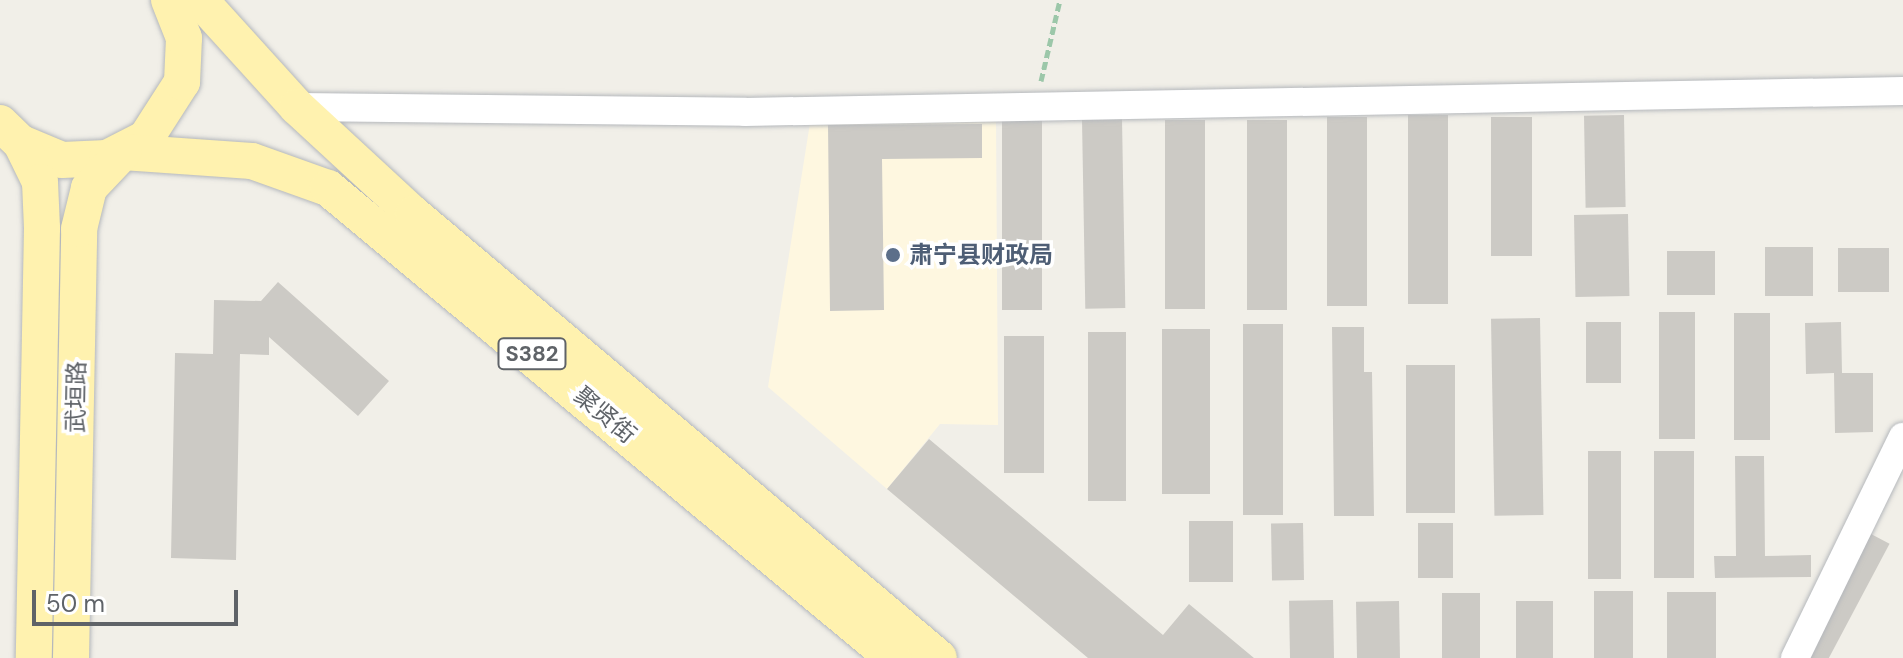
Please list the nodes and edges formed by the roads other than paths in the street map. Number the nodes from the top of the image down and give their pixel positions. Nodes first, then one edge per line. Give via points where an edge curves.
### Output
1 (169, 0) edge
2 (200, 0) edge
3 (184, 38) junction
4 (1903, 91) edge
5 (297, 107) junction
6 (6, 131) edge
7 (123, 152) junction
8 (1903, 437) edge
9 (34, 658) edge
10 (71, 658) edge
11 (893, 658) edge
12 (939, 658) edge
13 (1795, 658) edge

1 - 3 main road
2 - 5 main road, S382
3 - 5 main road
3 - 7 main road, 武垣路 via 174,103 146,138
4 - 5 street via 745,112
5 - 12 main road, 聚贤街 / S382 via 413,214
6 - 7 main road, S382 via 62,160
6 - 9 main road, 武垣路 via 40,182
7 - 10 main road, 武垣路 via 89,188 79,229
7 - 11 main road, 聚贤街 / S382 via 252,161 328,188
8 - 13 street

